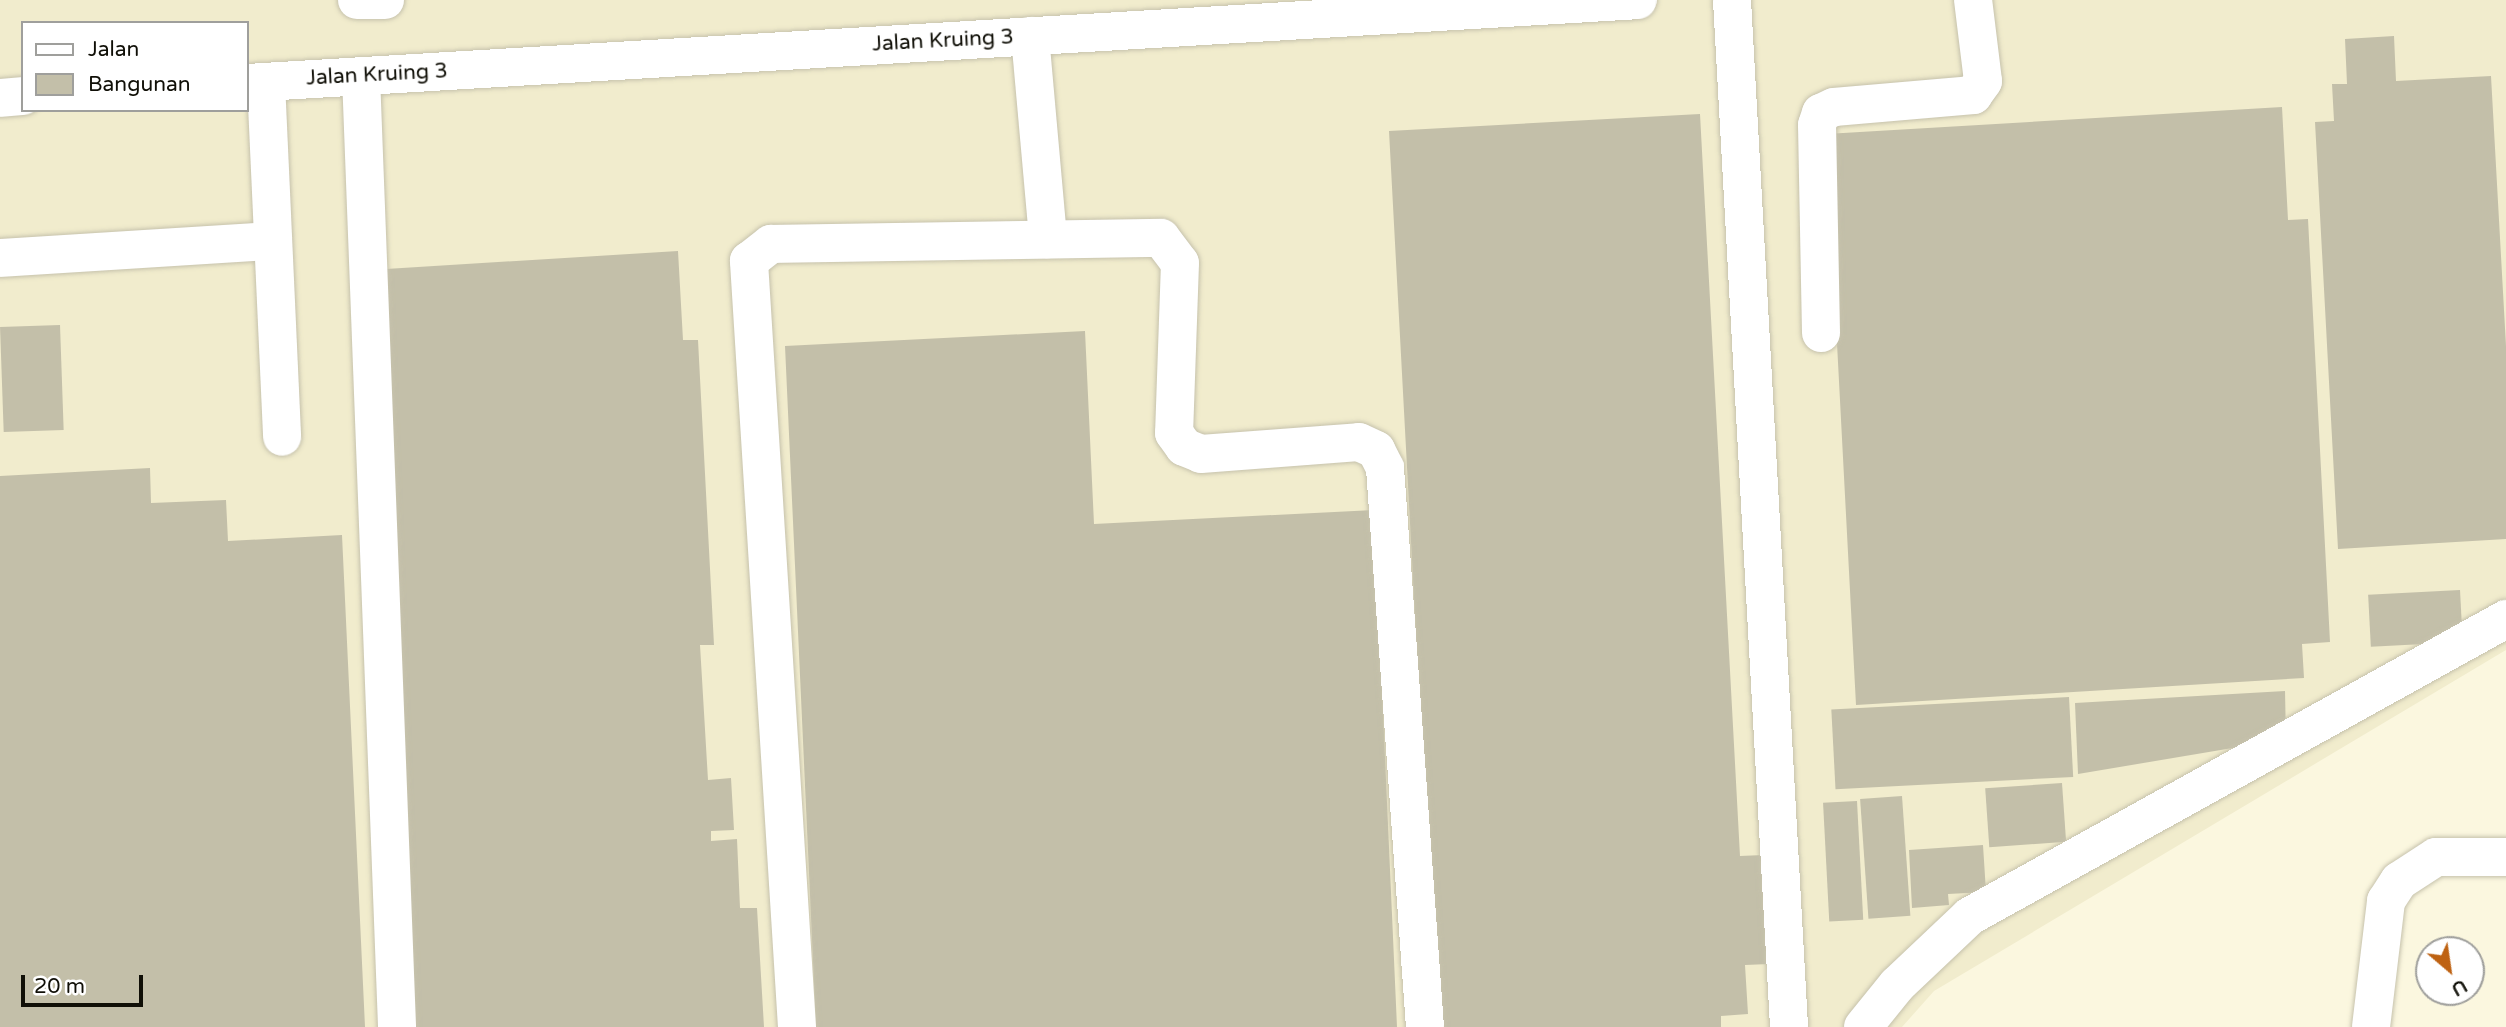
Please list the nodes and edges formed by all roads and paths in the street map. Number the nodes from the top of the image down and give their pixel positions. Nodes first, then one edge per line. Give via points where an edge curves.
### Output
1 (357, 0) edge
2 (385, 0) edge
3 (1639, 0) edge
4 (1732, 0) edge
5 (1973, 0) edge
6 (1030, 36) junction
7 (361, 76) junction
8 (256, 82) edge
9 (21, 96) edge
10 (0, 98) edge
11 (1048, 239) junction
12 (269, 241) junction
13 (0, 258) edge
14 (1821, 333) dead end
15 (282, 437) dead end
16 (2506, 619) edge
17 (2506, 857) edge
18 (397, 1027) edge
19 (797, 1027) edge
20 (1425, 1027) edge
21 (1788, 1027) edge
22 (1863, 1027) edge
23 (2371, 1027) edge

1 - 2 street
3 - 6 street, Jalan Kruing 3
4 - 21 street
5 - 14 street via 1983,81 1973,95 1834,107 1821,113 1817,125
6 - 7 street, Jalan Kruing 3
6 - 11 street
7 - 8 street, Jalan Kruing 3
7 - 18 street
8 - 12 street
9 - 10 street
11 - 19 street via 771,244 749,261
11 - 20 street via 1161,238 1173,250 1180,263 1174,433 1184,447 1200,454 1359,442 1376,450 1385,468
12 - 13 street
12 - 15 street
16 - 22 street via 1970,916 1897,985
17 - 23 street via 2436,857 2399,881 2386,901

